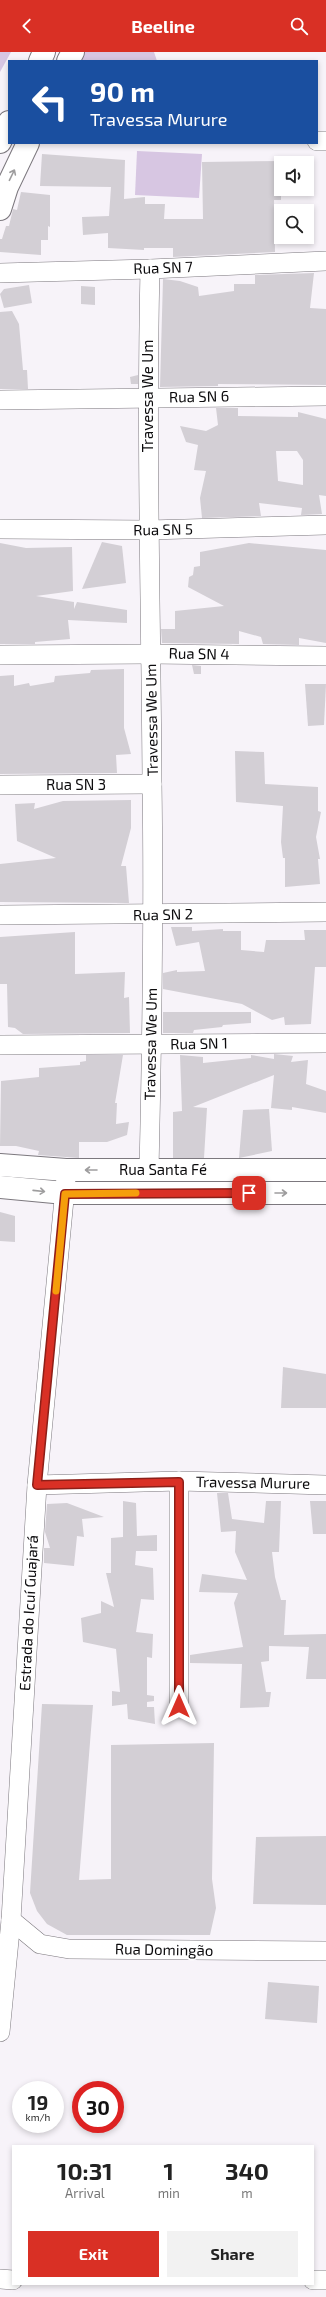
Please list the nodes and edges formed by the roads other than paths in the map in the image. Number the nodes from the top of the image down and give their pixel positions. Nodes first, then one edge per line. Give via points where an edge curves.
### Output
1 (8, 124) edge
2 (0, 142) edge
3 (28, 144) edge
4 (0, 209) edge
5 (326, 261) edge
6 (150, 269) junction
7 (0, 272) edge
8 (326, 396) edge
9 (147, 398) junction
10 (0, 400) edge
11 (326, 524) edge
12 (0, 529) edge
13 (149, 530) junction
14 (150, 654) junction
15 (0, 655) edge
16 (326, 656) edge
17 (152, 784) junction
18 (0, 785) edge
19 (326, 912) edge
20 (0, 915) edge
21 (152, 915) junction
22 (326, 1043) edge
23 (152, 1044) junction
24 (0, 1045) edge
25 (0, 1165) edge
26 (66, 1170) junction
27 (149, 1170) junction
28 (326, 1170) edge
29 (0, 1186) edge
30 (326, 1193) edge
31 (65, 1194) junction
32 (179, 1482) junction
33 (37, 1485) junction
34 (326, 1485) edge
35 (179, 1706) dead end
36 (11, 1920) junction
37 (326, 1951) edge
38 (0, 2032) edge
39 (0, 2279) edge
40 (12, 2280) edge
41 (314, 2280) edge
42 (326, 2280) edge

1 - 2 street
4 -> 3 street via 7,187
5 - 6 street, Rua SN 7
6 - 7 street, Rua SN 7
6 - 9 street, Travessa We Um
8 - 9 street, Rua SN 6
9 - 10 street, Rua SN 6
9 - 13 street, Travessa We Um
11 - 13 street, Rua SN 5
12 - 13 street, Rua SN 5
13 - 14 street, Travessa We Um
14 - 15 street, Rua SN 4
14 - 16 street, Rua SN 4
14 - 17 street, Travessa We Um
17 - 18 street, Rua SN 3
17 - 21 street, Travessa We Um
19 - 21 street, Rua SN 2
20 - 21 street, Rua SN 2
21 - 23 street, Travessa We Um
22 - 23 street, Rua SN 1
23 - 24 street, Rua SN 1
23 - 27 street, Travessa We Um
25 - 26 street, Rua Santa Fé
27 -> 26 street, Rua Santa Fé
26 - 31 street, Estrada do Icuí Guajará
27 - 28 street, Rua Santa Fé
29 -> 31 street, Rua Santa Fé
31 -> 30 street, Rua Santa Fé
31 - 33 street, Estrada do Icuí Guajará
32 - 33 street, Travessa Murure
32 - 34 street, Travessa Murure
32 - 35 street
33 - 36 street, Estrada do Icuí Guajará
36 - 37 street, Rua Domingão via 40,1944 69,1949
36 - 38 street, Estrada do Icuí Guajará
39 - 40 street
41 - 42 street

